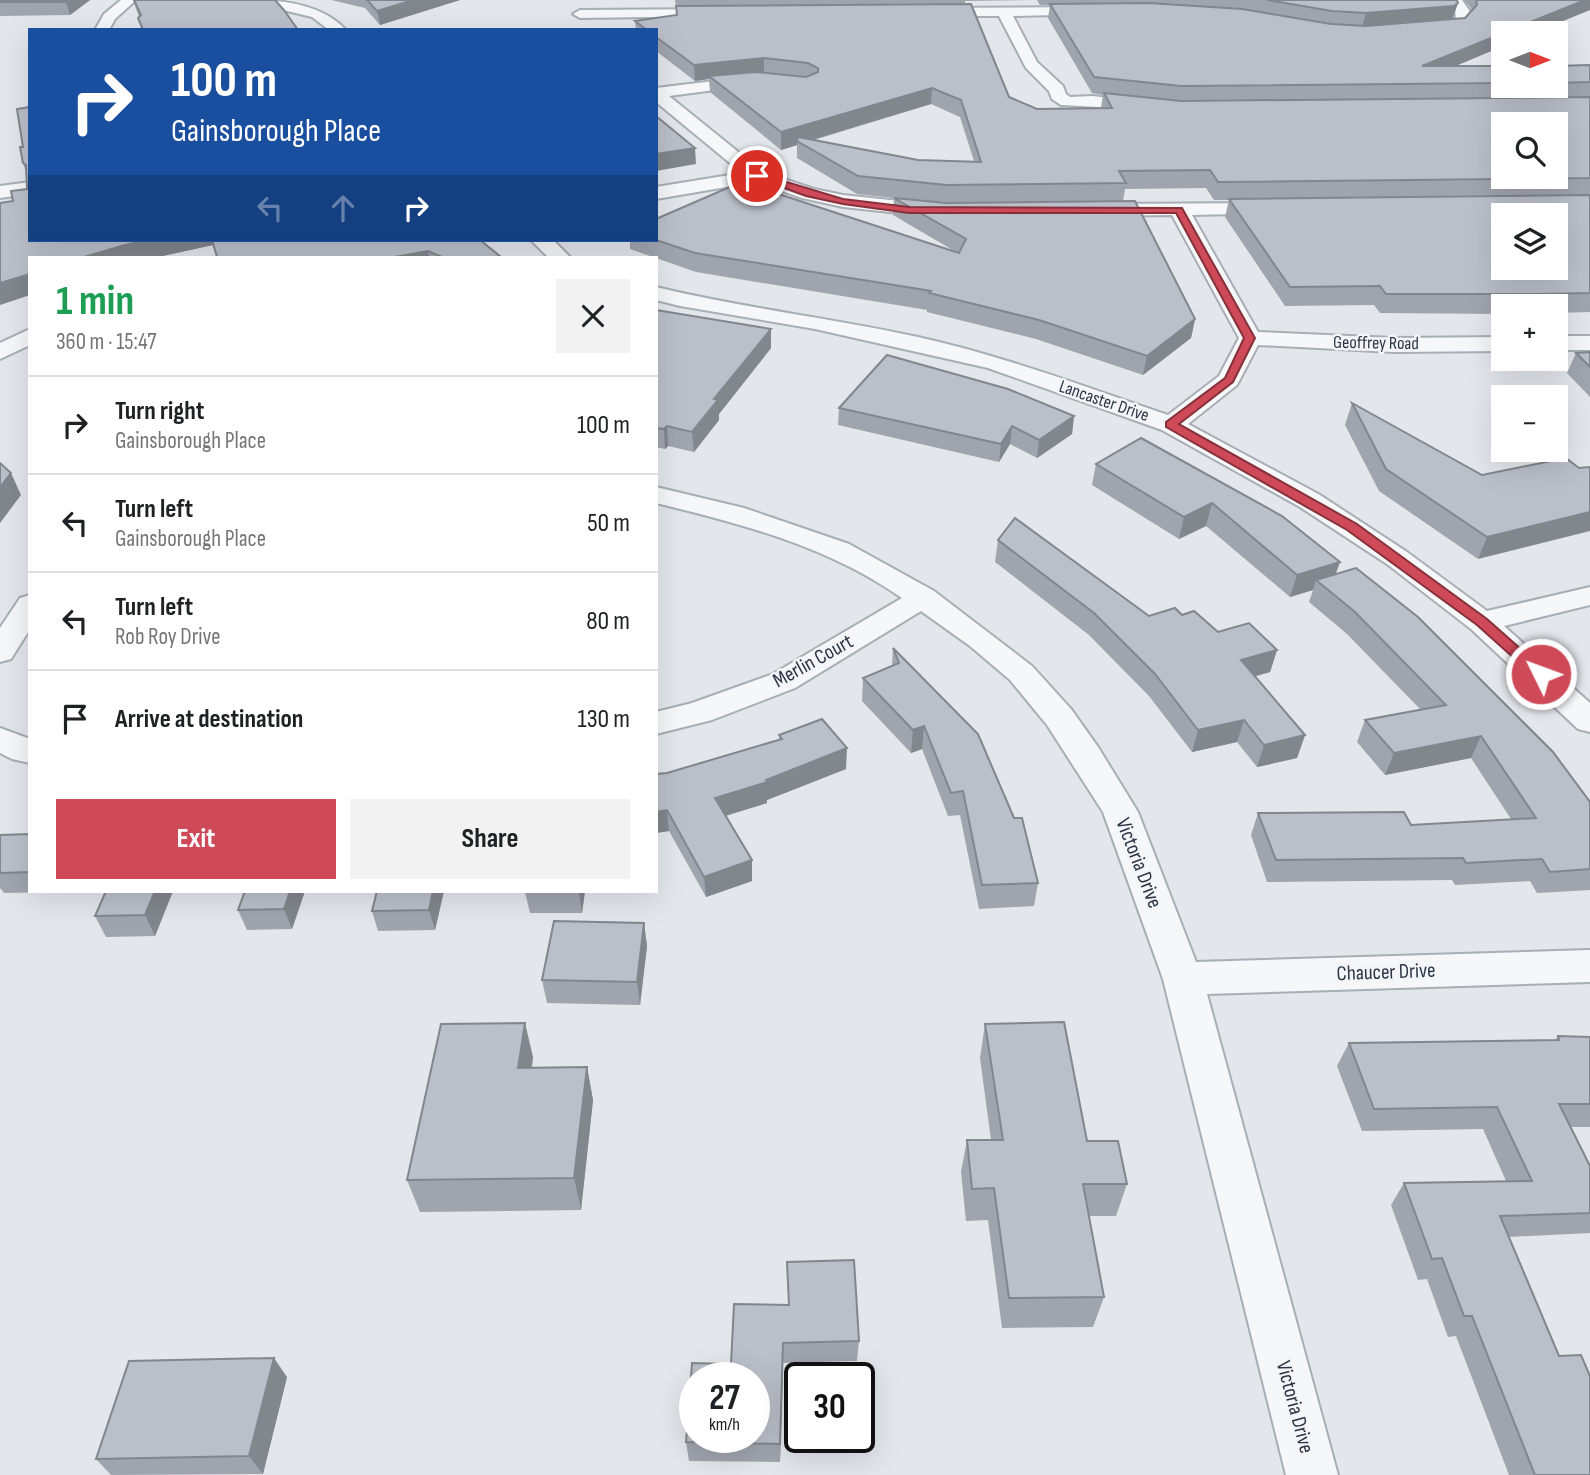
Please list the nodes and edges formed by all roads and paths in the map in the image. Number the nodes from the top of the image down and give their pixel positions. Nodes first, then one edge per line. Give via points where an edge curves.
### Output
1 (129, 0) edge
2 (259, 0) edge
3 (1455, 0) edge
4 (582, 7) edge
5 (1102, 11) edge
6 (908, 12) edge
7 (1004, 12) junction
8 (731, 13) edge
9 (103, 28) edge
10 (336, 28) edge
11 (584, 28) edge
12 (1406, 33) edge
13 (775, 82) edge
14 (658, 93) edge
15 (658, 95) edge
16 (1168, 109) edge
17 (757, 176) junction
18 (28, 188) edge
19 (0, 192) edge
20 (658, 193) edge
21 (1289, 209) edge
22 (1179, 210) junction
23 (1083, 211) edge
24 (958, 212) edge
25 (543, 242) edge
26 (559, 256) edge
27 (658, 294) edge
28 (28, 338) edge
29 (1250, 338) junction
30 (1568, 343) edge
31 (1590, 343) edge
32 (1491, 344) edge
33 (7, 359) edge
34 (1171, 425) junction
35 (658, 495) edge
36 (1590, 596) edge
37 (924, 597) junction
38 (28, 607) edge
39 (1482, 622) junction
40 (0, 652) edge
41 (1590, 721) edge
42 (658, 722) edge
43 (0, 739) edge
44 (28, 751) edge
45 (1590, 966) edge
46 (1183, 979) junction
47 (1312, 1475) edge

1 - 9 street
2 - 10 street via 317,14
3 - 12 street via 1463,20 1455,27
4 - 8 street
4 - 11 street
5 - 7 street
6 - 7 street
7 - 16 street via 1032,69 1067,102
13 - 14 street
15 - 17 street
17 - 20 street
17 - 24 street via 843,201
18 - 19 street
21 - 22 street
22 - 23 street
22 - 29 street
25 - 26 street
27 - 34 street, Lancaster Drive via 878,334 971,357
28 - 33 street
29 - 32 street, Geoffrey Road
29 - 34 street via 1229,380
30 - 31 street
34 - 39 street, Lancaster Drive via 1352,527
35 - 37 street, Victoria Drive via 802,536 849,555
36 - 39 street
37 - 42 street, Merlin Court via 784,681
37 - 46 street, Victoria Drive via 1021,673 1086,755 1120,812
38 - 40 street
39 - 41 street, Lancaster Drive
43 - 44 street
45 - 46 street, Chaucer Drive
46 - 47 street, Victoria Drive

